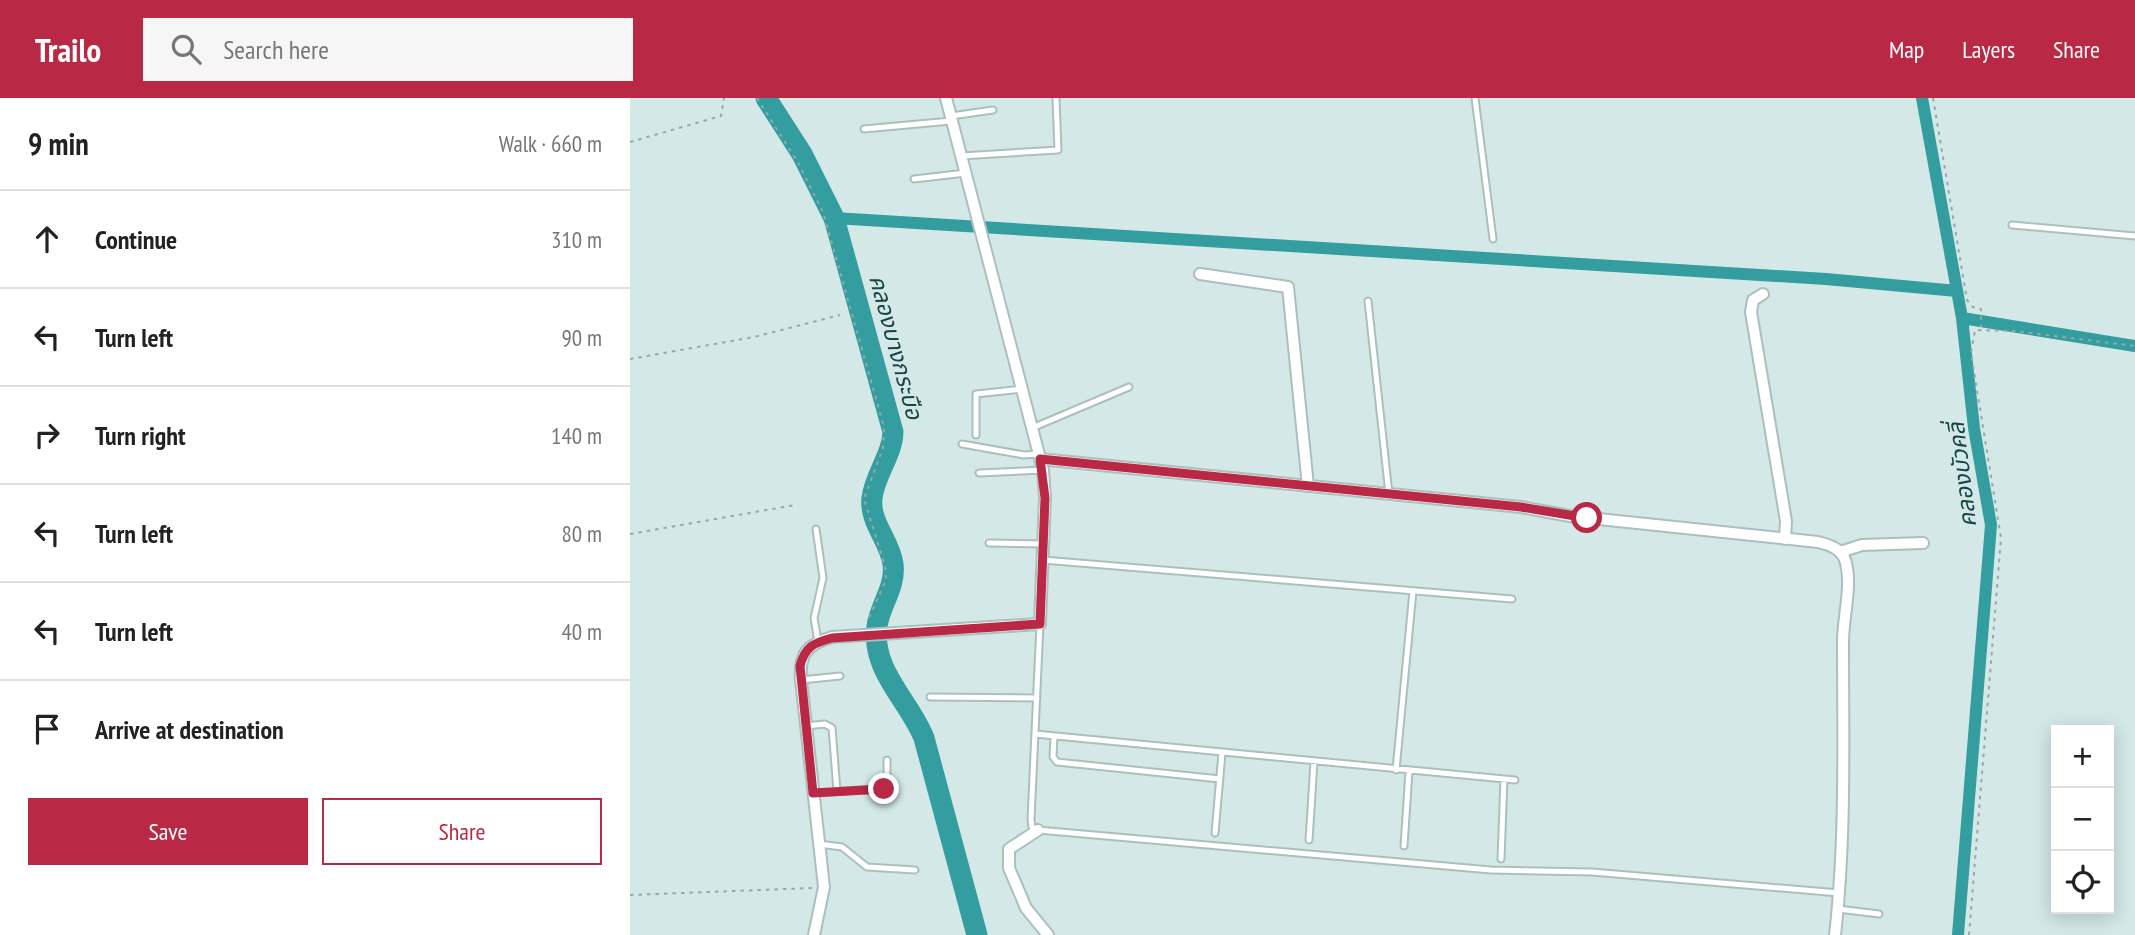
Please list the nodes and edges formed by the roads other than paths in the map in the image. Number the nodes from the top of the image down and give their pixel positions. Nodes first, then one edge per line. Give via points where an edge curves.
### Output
1 (946, 98) edge
2 (1056, 98) edge
3 (1475, 98) edge
4 (993, 110) dead end
5 (952, 118) junction
6 (864, 129) dead end
7 (961, 156) junction
8 (966, 173) junction
9 (914, 179) dead end
10 (2011, 225) dead end
11 (2135, 236) edge
12 (1493, 239) dead end
13 (1200, 274) dead end
14 (1763, 294) dead end
15 (1368, 301) dead end
16 (1129, 387) dead end
17 (1022, 389) junction
18 (1032, 428) junction
19 (976, 435) dead end
20 (962, 444) dead end
21 (1041, 461) junction
22 (979, 473) dead end
23 (1308, 486) junction
24 (1389, 494) junction
25 (816, 529) dead end
26 (1785, 539) junction
27 (989, 543) dead end
28 (1923, 543) dead end
29 (1044, 544) junction
30 (1840, 552) junction
31 (1044, 561) junction
32 (1413, 591) junction
33 (1512, 599) dead end
34 (1040, 624) junction
35 (817, 641) junction
36 (840, 676) dead end
37 (801, 680) junction
38 (930, 697) dead end
39 (1037, 698) junction
40 (805, 726) junction
41 (1035, 734) junction
42 (1055, 736) junction
43 (1222, 753) junction
44 (887, 760) dead end
45 (1314, 762) junction
46 (1396, 770) junction
47 (1409, 771) junction
48 (1220, 779) junction
49 (1504, 779) junction
50 (1515, 780) dead end
51 (837, 792) junction
52 (813, 793) junction
53 (1038, 830) junction
54 (1215, 833) dead end
55 (1309, 840) dead end
56 (819, 844) junction
57 (1404, 846) dead end
58 (1501, 859) dead end
59 (915, 870) dead end
60 (1839, 893) junction
61 (1838, 909) junction
62 (1879, 914) dead end
63 (814, 935) edge
64 (1048, 935) edge
65 (1835, 935) edge

1 - 5 street
2 - 7 lane via 1058,150
3 - 12 lane
4 - 5 lane
5 - 6 lane
5 - 7 street
7 - 8 street
8 - 9 lane
8 - 17 street
10 - 11 lane
13 - 23 street via 1288,287
14 - 26 street via 1753,300 1751,312 1786,521
15 - 24 lane
16 - 18 lane
17 - 18 street
17 - 19 lane via 976,394
18 - 21 street
20 - 21 lane
21 - 22 lane
21 - 23 street
21 - 29 street
23 - 24 street
24 - 26 street
25 - 35 lane via 823,578 814,618
26 - 30 street via 1828,545
27 - 29 lane
28 - 30 street via 1862,545
29 - 31 street
30 - 60 street via 1847,574
31 - 32 lane
31 - 34 street
32 - 33 lane
32 - 46 lane
34 - 35 street
34 - 39 lane
35 - 37 street via 803,653
36 - 37 lane
37 - 40 street
38 - 39 lane
39 - 41 lane
40 - 51 lane via 832,728
40 - 52 street
41 - 42 lane
41 - 53 lane via 1031,824
42 - 43 lane
42 - 48 lane via 1053,757 1057,762
43 - 45 lane
43 - 48 lane
44 - 51 lane via 887,788
45 - 46 lane
45 - 55 lane
46 - 47 lane
47 - 49 lane
47 - 57 lane
48 - 54 lane
49 - 50 lane
49 - 58 lane
51 - 52 lane
52 - 56 street
53 - 60 lane via 1491,870 1592,872
53 - 64 street via 1009,849 1009,868 1026,908
56 - 59 lane via 842,847 867,867
56 - 63 street via 824,887
60 - 61 street
61 - 62 lane
61 - 65 street

